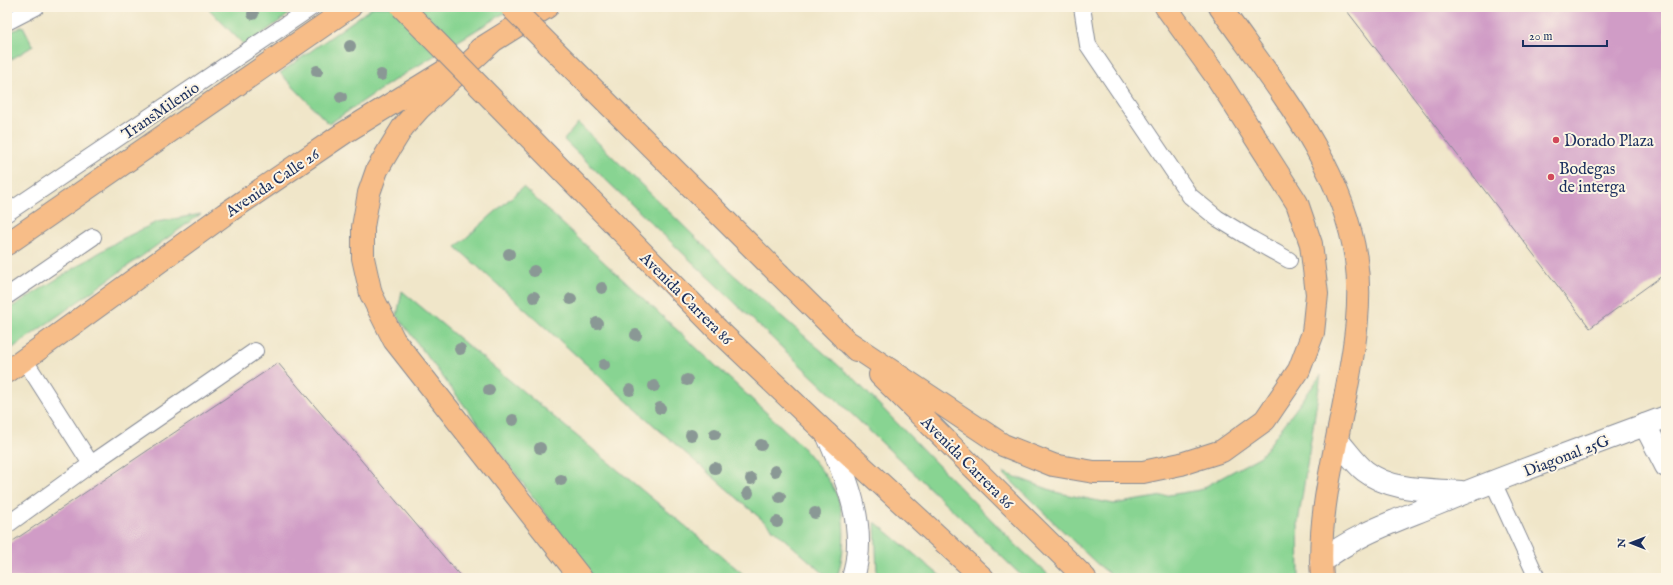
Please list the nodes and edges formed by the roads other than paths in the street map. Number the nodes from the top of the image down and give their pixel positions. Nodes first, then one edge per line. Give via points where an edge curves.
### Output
1 (36, 7) edge
2 (312, 7) edge
3 (350, 7) edge
4 (402, 7) edge
5 (511, 7) edge
6 (546, 7) edge
7 (1082, 7) edge
8 (1166, 7) edge
9 (1220, 7) edge
10 (7, 22) edge
11 (492, 42) junction
12 (7, 213) edge
13 (93, 238) dead end
14 (7, 244) edge
15 (1289, 260) dead end
16 (7, 296) edge
17 (845, 340) junction
18 (255, 351) dead end
19 (24, 359) junction
20 (7, 372) edge
21 (1666, 418) edge
22 (1645, 425) junction
23 (826, 434) junction
24 (1338, 441) junction
25 (91, 464) junction
26 (1666, 466) edge
27 (1492, 482) junction
28 (1467, 492) junction
29 (7, 525) edge
30 (1321, 570) edge
31 (581, 578) edge
32 (853, 578) edge
33 (983, 578) edge
34 (1085, 578) edge
35 (1537, 578) edge

1 - 10 lane
2 - 12 lane, TransMilenio
3 - 14 main road
4 - 23 main road, Avenida Carrera 86, bridge via 718,329
5 - 17 main road, Avenida Carrera 86, bridge
6 - 11 main road, Avenida Calle 26
7 - 15 lane via 1088,45 1190,196 1223,221
8 - 17 main road via 1218,79 1297,203 1311,244 1317,294 1313,332 1299,370 1265,420 1222,451 1181,464 1143,472 1094,472 1054,465 1003,445
9 - 24 main road via 1314,144 1331,176 1350,227 1356,260 1357,325
11 - 19 main road, Avenida Calle 26 via 296,165
11 - 31 main road via 419,109 403,127 383,159 368,192 363,227 363,258 371,294 394,340
13 - 16 lane
17 - 34 main road, Avenida Carrera 86
18 - 25 lane
19 - 20 main road, Avenida Calle 26
19 - 25 lane
21 - 22 street, Diagonal 25G
22 - 26 street
22 - 27 street, Diagonal 25G
23 - 32 street via 847,480 858,522 858,562
23 - 33 main road, Avenida Carrera 86
24 - 28 street, Diagonal 25G via 1365,471 1381,480 1401,487
24 - 30 main road via 1322,528
25 - 29 lane
27 - 28 street, Diagonal 25G
27 - 35 lane
28 - 30 street, Diagonal 25G via 1358,537 1337,549

